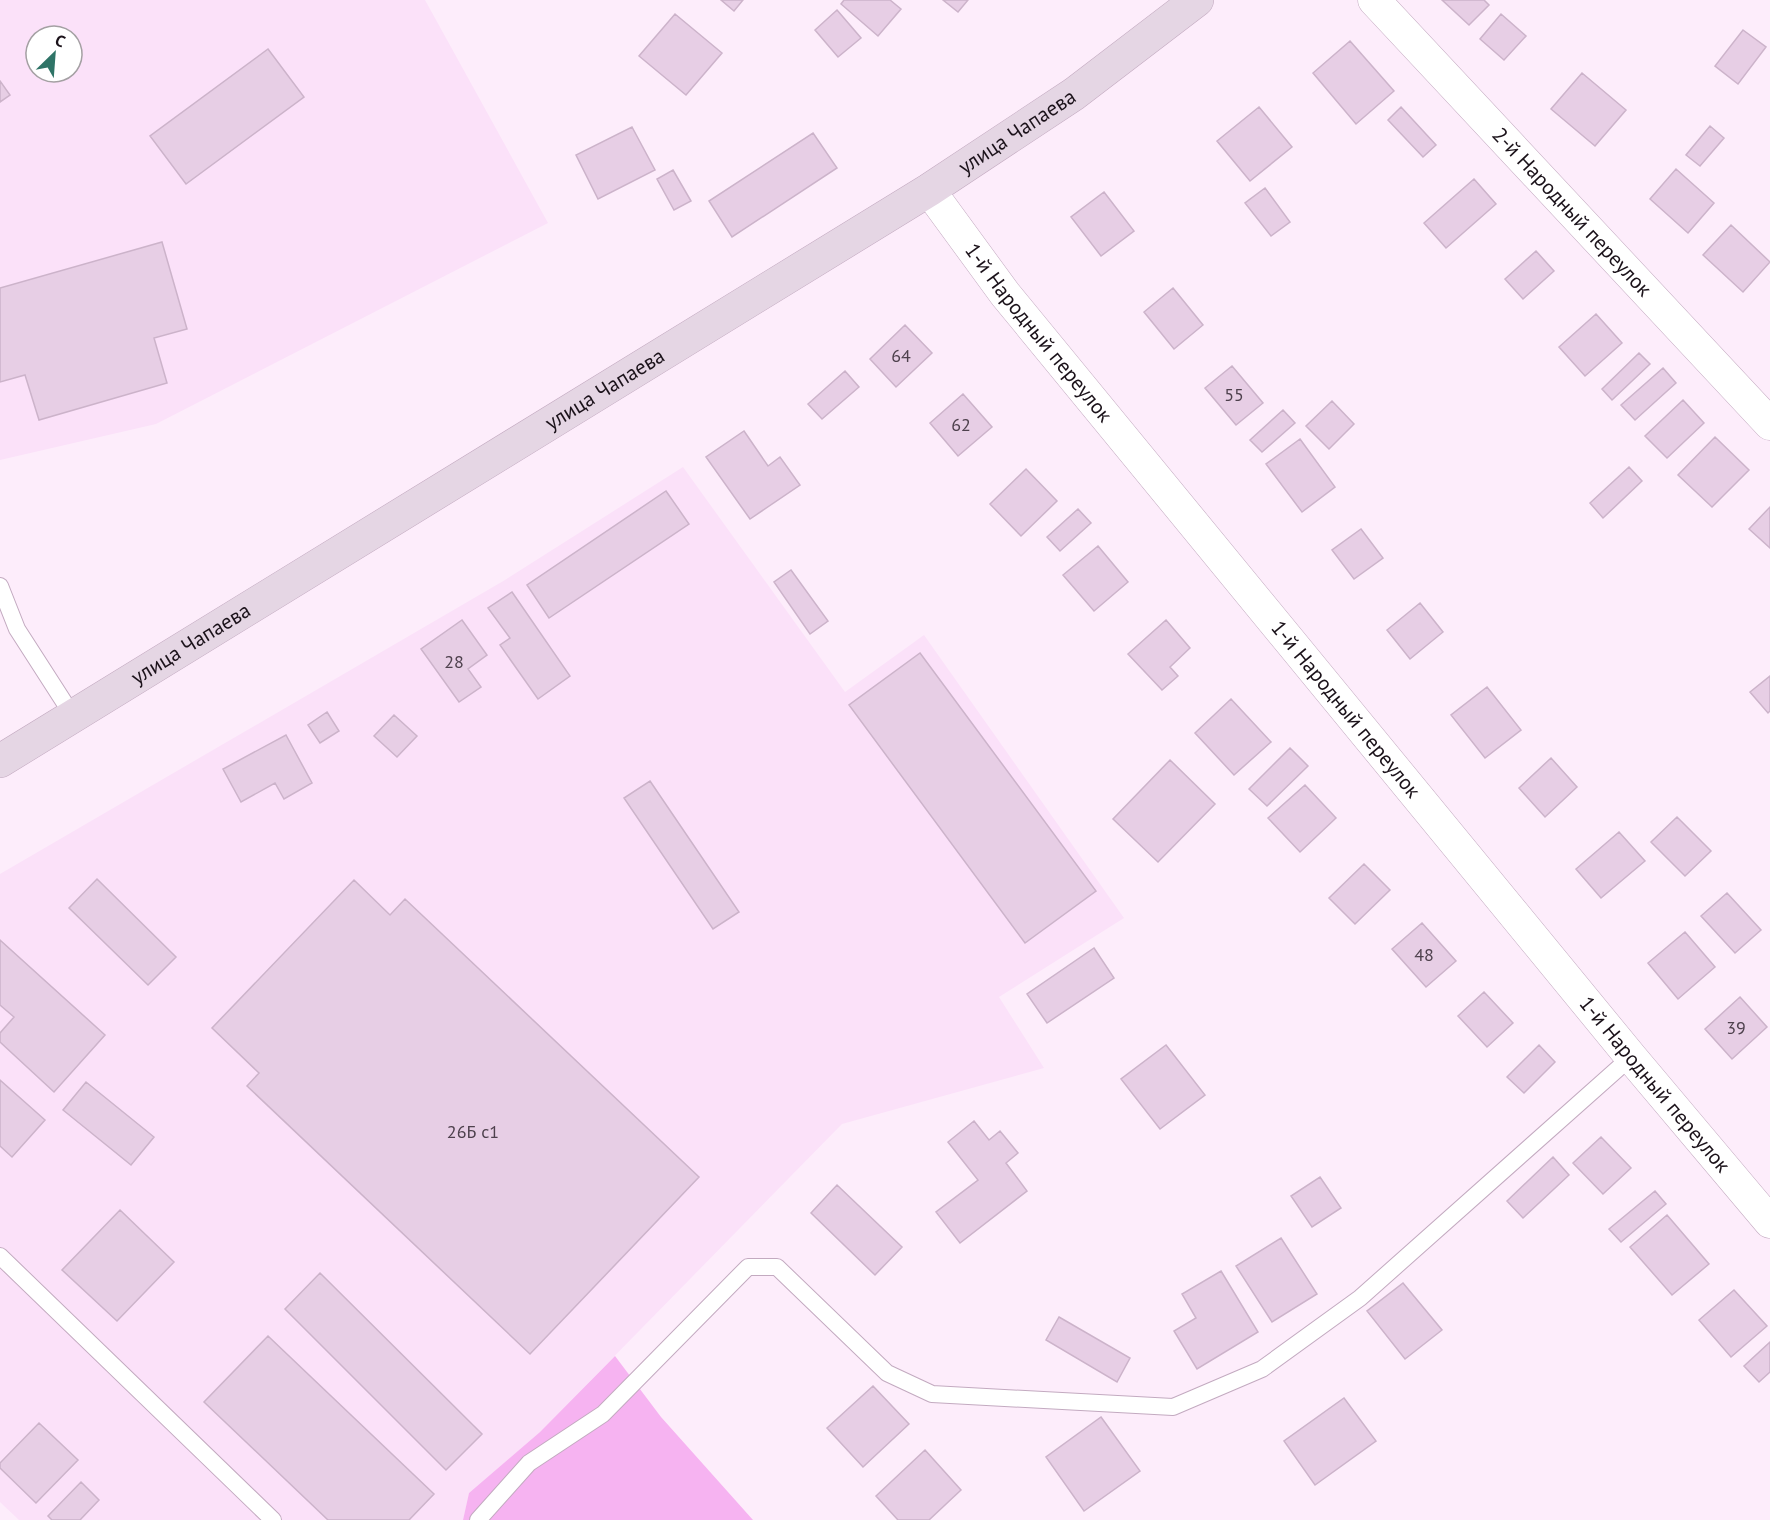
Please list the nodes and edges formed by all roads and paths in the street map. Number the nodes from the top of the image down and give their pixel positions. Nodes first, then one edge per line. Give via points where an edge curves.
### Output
1 (1197, 0) edge
2 (1374, 0) edge
3 (929, 190) junction
4 (1770, 424) edge
5 (0, 586) edge
6 (73, 716) junction
7 (0, 762) edge
8 (1631, 1057) junction
9 (1770, 1222) edge
10 (0, 1256) edge
11 (273, 1520) edge
12 (477, 1520) edge

1 - 3 main road, улица Чапаева via 1074,94
2 - 4 street, 2-й Народный переулок
3 - 6 main road, улица Чапаева
3 - 8 street, 1-й Народный переулок via 1005,294
5 - 6 lane via 17,629
6 - 7 main road, улица Чапаева
8 - 9 street, 1-й Народный переулок
8 - 12 lane via 1360,1298 1262,1369 1173,1407 932,1395 886,1373 777,1267 748,1266 603,1413 529,1463
10 - 11 lane

